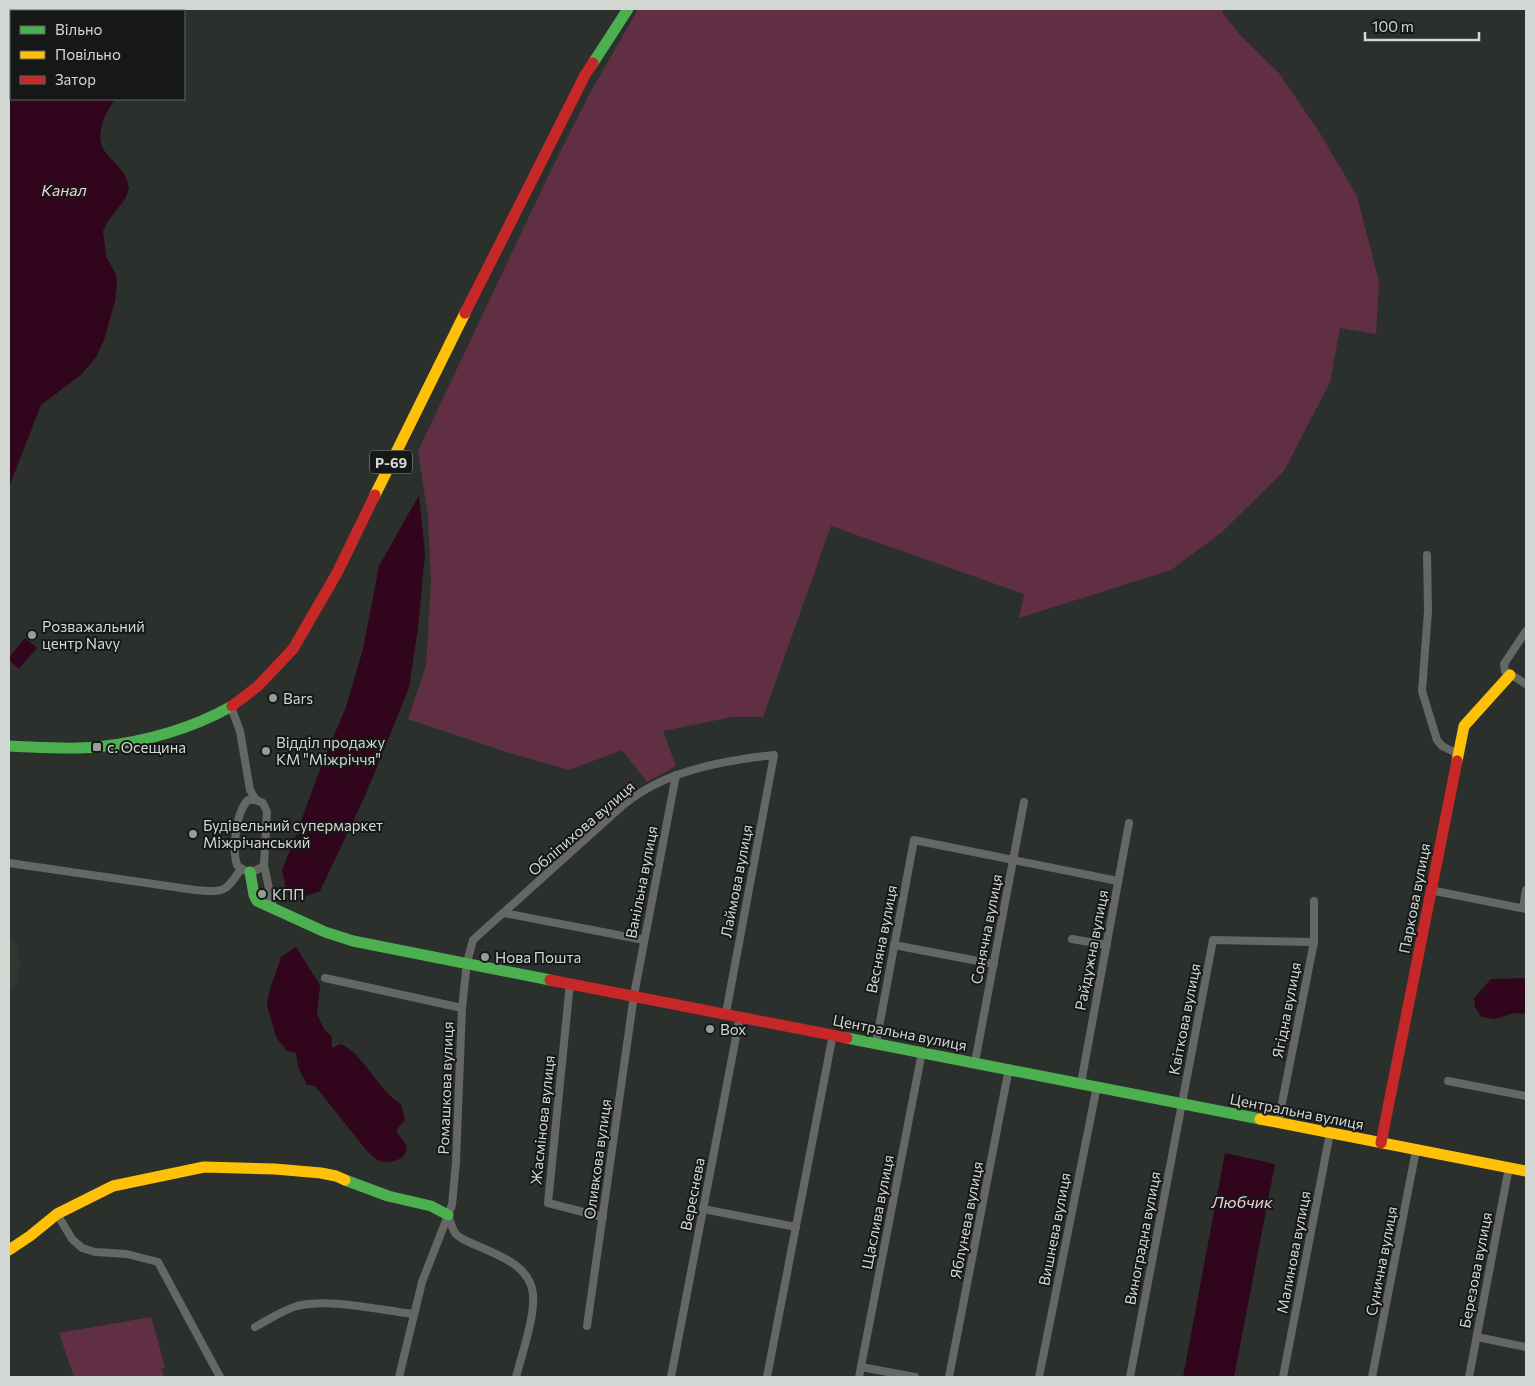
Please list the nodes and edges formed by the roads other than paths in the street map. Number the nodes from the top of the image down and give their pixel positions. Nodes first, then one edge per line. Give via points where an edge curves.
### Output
1 (628, 9) edge
2 (1427, 555) dead end
3 (1526, 632) edge
4 (1510, 675) junction
5 (1526, 684) edge
6 (231, 707) junction
7 (9, 746) edge
8 (1458, 754) junction
9 (774, 755) joint
10 (676, 775) junction
11 (252, 800) junction
12 (1024, 802) dead end
13 (1129, 823) dead end
14 (1013, 860) junction
15 (9, 863) edge
16 (264, 865) junction
17 (245, 870) junction
18 (1118, 881) junction
19 (1430, 890) junction
20 (1526, 890) edge
21 (1314, 901) dead end
22 (273, 907) junction
23 (1524, 909) edge
24 (504, 913) junction
25 (1072, 938) dead end
26 (644, 940) junction
27 (1314, 942) junction
28 (894, 945) junction
29 (1106, 945) junction
30 (467, 962) junction
31 (994, 964) junction
32 (325, 978) dead end
33 (570, 982) junction
34 (634, 995) junction
35 (462, 1008) junction
36 (726, 1013) junction
37 (740, 1016) junction
38 (833, 1034) junction
39 (876, 1043) junction
40 (922, 1052) junction
41 (975, 1062) junction
42 (1009, 1068) junction
43 (1448, 1081) dead end
44 (1081, 1083) junction
45 (1096, 1086) junction
46 (1526, 1096) edge
47 (1182, 1103) junction
48 (1278, 1123) junction
49 (1330, 1133) junction
50 (1381, 1143) junction
51 (1416, 1150) junction
52 (1509, 1167) junction
53 (1526, 1171) edge
54 (703, 1209) junction
55 (57, 1214) junction
56 (448, 1215) junction
57 (603, 1217) junction
58 (796, 1227) junction
59 (9, 1250) edge
60 (413, 1314) junction
61 (587, 1326) dead end
62 (255, 1327) dead end
63 (1477, 1337) junction
64 (1526, 1347) edge
65 (861, 1367) junction
66 (220, 1377) edge
67 (399, 1377) edge
68 (516, 1377) edge
69 (671, 1377) edge
70 (767, 1377) edge
71 (859, 1377) edge
72 (915, 1377) edge
73 (949, 1377) edge
74 (1039, 1377) edge
75 (1130, 1377) edge
76 (1283, 1377) edge
77 (1372, 1377) edge
78 (1469, 1377) edge

1 - 6 street, Р-69 via 585,75 316,612 288,655 258,686
2 - 8 street via 1428,611 1422,691 1437,740
3 - 4 street via 1504,664
4 - 5 street
4 - 8 street, Паркова вулиця via 1464,726
6 - 7 street, Р-69 via 175,731 126,742 72,748
6 - 11 street via 240,731
8 - 19 street, Паркова вулиця
9 - 10 street, Обліпихова вулиця
9 - 36 street, Лаймова вулиця
10 - 24 street, Обліпихова вулиця via 622,806
10 - 26 street, Ванільна вулиця
11 - 16 street via 263,803 267,812
11 - 17 street via 240,811 235,847 237,865
12 - 14 street, Сонячна вулиця
13 - 18 street, Райдужна вулиця
14 - 18 street
14 - 28 street, Весняна вулиця via 914,840
14 - 31 street, Сонячна вулиця
15 - 17 street via 220,892
16 - 17 street via 255,871
16 - 22 street
17 - 22 street, Центральна вулиця via 257,901
18 - 29 street, Райдужна вулиця
19 - 23 street
19 - 50 street, Паркова вулиця
20 - 23 street
21 - 27 street, Ягідна вулиця
22 - 30 street, Центральна вулиця via 325,932 353,941
24 - 26 street
24 - 30 street, Обліпихова вулиця via 473,940
25 - 29 street
26 - 34 street, Ванільна вулиця
27 - 47 street, Квіткова вулиця via 1213,940
27 - 48 street, Ягідна вулиця
28 - 31 street
28 - 39 street, Весняна вулиця
29 - 44 street, Райдужна вулиця
30 - 33 street, Центральна вулиця
30 - 35 street, Ромашкова вулиця
31 - 41 street, Сонячна вулиця
32 - 35 street
33 - 34 street, Центральна вулиця
33 - 57 street, Жасмінова вулиця via 548,1203
34 - 36 street, Центральна вулиця
34 - 57 street, Оливкова вулиця
35 - 56 street, Ромашкова вулиця via 456,1162
36 - 37 street, Центральна вулиця
37 - 38 street, Центральна вулиця
37 - 54 street, Вереснева
38 - 39 street, Центральна вулиця
38 - 58 street
39 - 40 street, Центральна вулиця
40 - 41 street, Центральна вулиця
40 - 65 street, Щаслива вулиця
41 - 42 street, Центральна вулиця
42 - 44 street, Центральна вулиця
42 - 73 street, Яблунева вулиця
43 - 46 street
44 - 45 street, Центральна вулиця
45 - 47 street, Центральна вулиця
45 - 74 street, Вишнева вулиця
47 - 48 street, Центральна вулиця
47 - 75 street, Виноградна вулиця
48 - 49 street, Центральна вулиця
49 - 50 street, Центральна вулиця
49 - 76 street, Малинова вулиця
50 - 51 street, Центральна вулиця
51 - 52 street, Центральна вулиця
51 - 77 street, Сунична вулиця
52 - 53 street, Центральна вулиця
52 - 63 street, Березова вулиця
54 - 58 street
54 - 69 street, Вереснева
55 - 56 street via 113,1186 204,1167 321,1173 388,1196 431,1206
55 - 59 street
55 - 66 street via 72,1239 82,1248 158,1262
56 - 60 street, Ромашкова вулиця
56 - 68 street via 460,1238 512,1262 527,1278 533,1293 533,1310
57 - 61 street, Оливкова вулиця
58 - 70 street
60 - 62 street via 330,1303 308,1304
60 - 67 street, Ромашкова вулиця
63 - 64 street
63 - 78 street, Березова вулиця
65 - 71 street, Щаслива вулиця
65 - 72 street

